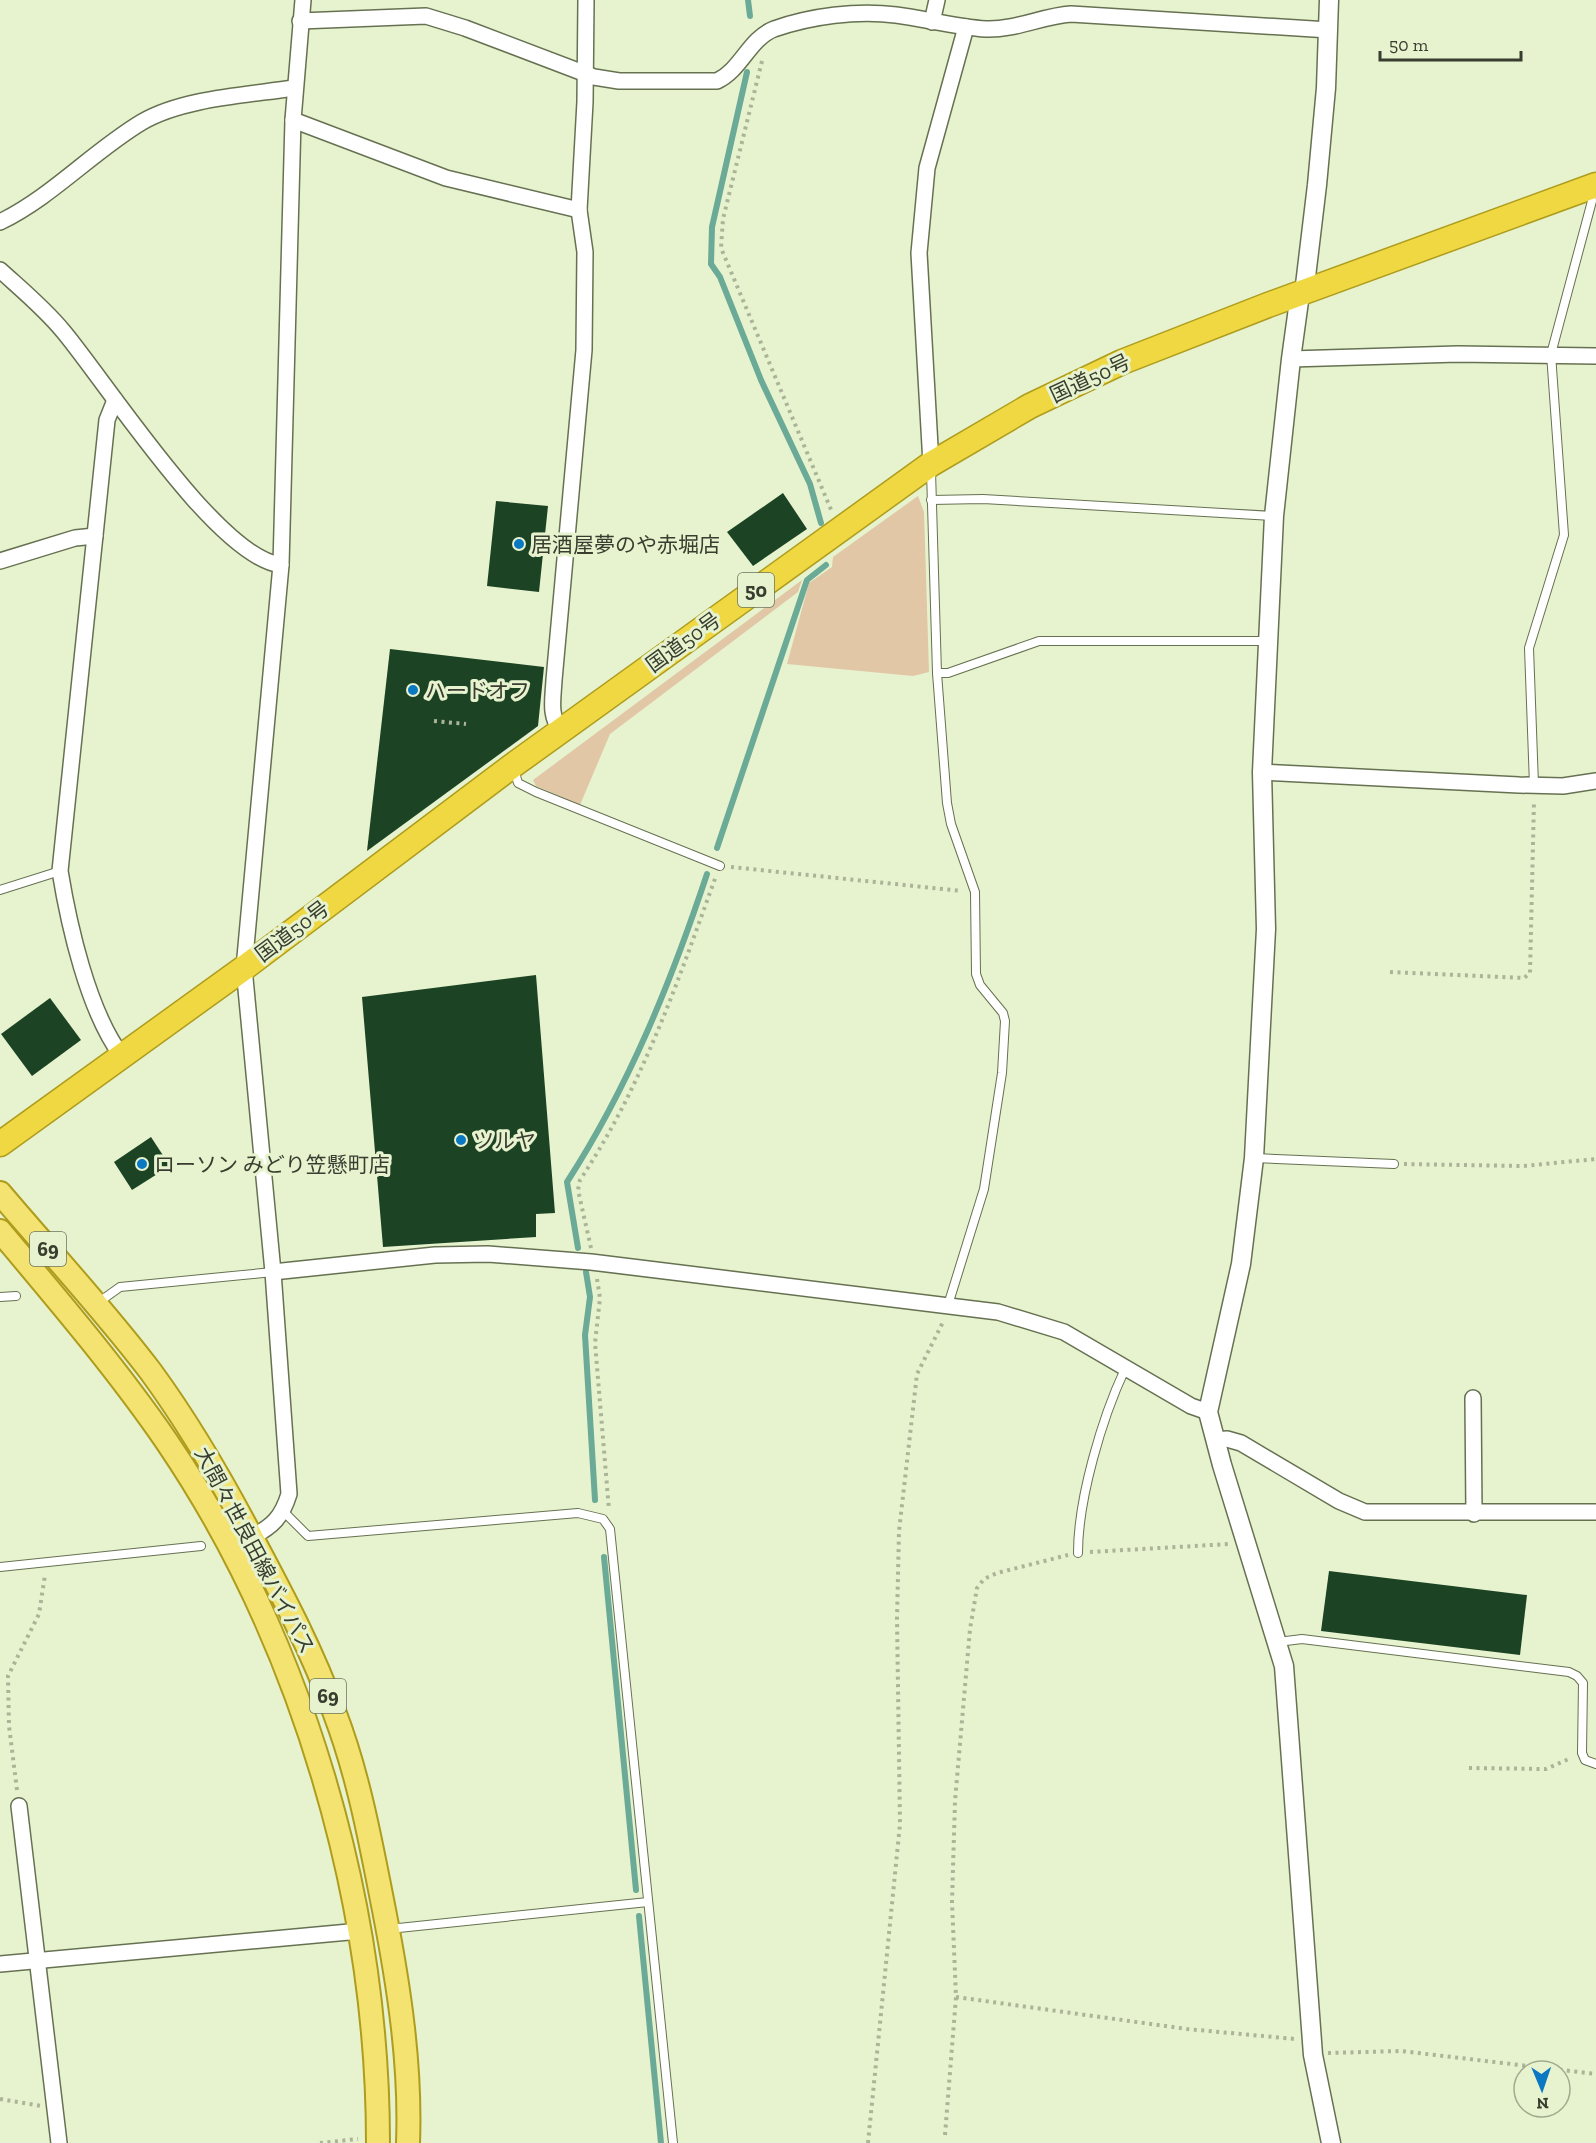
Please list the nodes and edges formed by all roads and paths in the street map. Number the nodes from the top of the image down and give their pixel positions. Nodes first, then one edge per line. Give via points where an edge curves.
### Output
1 (303, 0) edge
2 (586, 0) edge
3 (937, 0) edge
4 (1329, 0) edge
5 (300, 21) junction
6 (932, 22) junction
7 (966, 27) junction
8 (1329, 30) junction
9 (752, 46) junction
10 (585, 74) junction
11 (294, 88) junction
12 (292, 120) junction
13 (1593, 186) edge
14 (579, 210) junction
15 (0, 222) edge
16 (0, 270) edge
17 (1302, 293) junction
18 (1551, 354) junction
19 (1596, 356) edge
20 (1291, 359) junction
21 (115, 400) junction
22 (931, 464) junction
23 (931, 500) junction
24 (1274, 516) junction
25 (839, 530) junction
26 (95, 536) junction
27 (0, 561) edge
28 (281, 565) junction
29 (1267, 641) junction
30 (937, 674) junction
31 (434, 721) dead end
32 (466, 724) dead end
33 (561, 731) junction
34 (512, 766) junction
35 (1262, 772) junction
36 (1596, 781) edge
37 (1534, 785) junction
38 (720, 866) junction
39 (60, 871) junction
40 (0, 890) edge
41 (975, 892) junction
42 (244, 968) junction
43 (1390, 972) dead end
44 (121, 1055) junction
45 (0, 1144) edge
46 (1254, 1158) junction
47 (1596, 1159) edge
48 (1394, 1164) joint
49 (0, 1193) edge
50 (0, 1231) edge
51 (591, 1262) junction
52 (273, 1272) junction
53 (16, 1296) dead end
54 (0, 1297) edge
55 (96, 1305) junction
56 (948, 1305) junction
57 (1125, 1369) junction
58 (1473, 1398) dead end
59 (1209, 1412) junction
60 (1215, 1440) junction
61 (284, 1512) junction
62 (1596, 1512) edge
63 (1474, 1514) junction
64 (610, 1529) junction
65 (252, 1537) junction
66 (1246, 1543) junction
67 (201, 1546) dead end
68 (1078, 1553) junction
69 (44, 1562) junction
70 (0, 1567) edge
71 (1278, 1642) junction
72 (1582, 1753) junction
73 (1596, 1764) edge
74 (1469, 1768) dead end
75 (19, 1806) joint
76 (648, 1902) junction
77 (388, 1929) junction
78 (360, 1931) junction
79 (38, 1961) junction
80 (0, 1964) edge
81 (956, 1997) junction
82 (1312, 2046) junction
83 (1596, 2074) edge
84 (0, 2099) edge
85 (55, 2108) junction
86 (945, 2135) dead end
87 (378, 2140) edge
88 (59, 2143) edge
89 (320, 2143) edge
90 (408, 2143) edge
91 (673, 2143) edge
92 (868, 2143) edge
93 (1331, 2143) edge

1 - 5 street
2 - 10 street
3 - 6 street
4 - 8 street
5 - 10 street via 426,16
5 - 11 street
6 - 7 street
6 - 9 street via 853,13 776,28
7 - 8 street via 1006,28 1071,14
7 - 22 street via 927,168 919,253
8 - 17 street via 1317,185
9 - 10 street via 717,81 619,81
9 - 25 path via 763,56 723,219 721,248
10 - 14 street
11 - 12 street
11 - 15 street via 172,109 144,120 24,211
12 - 14 street via 446,178
12 - 28 street
13 - 17 highway, 国道50号 / 50
13 - 18 lane
14 - 33 street via 585,252 584,350 552,712
16 - 21 street via 62,330
17 - 20 street
17 - 22 highway, 国道50号 / 50 via 1073,384
18 - 19 street
18 - 20 street
18 - 37 lane via 1564,535 1529,648
20 - 24 street
21 - 26 street via 107,420
21 - 28 street via 214,520 252,554
22 - 23 lane
22 - 25 highway, 国道50号 / 50
23 - 24 lane
23 - 30 lane
24 - 29 street
25 - 33 highway, 国道50号 / 50
26 - 27 street via 75,538
26 - 39 street
28 - 42 street
29 - 30 lane via 1039,641
29 - 35 street
30 - 41 lane via 947,803
31 - 32 path
33 - 34 highway, 国道50号 / 50
34 - 38 lane via 518,783 536,792
34 - 42 highway, 国道50号 / 50
35 - 37 street
35 - 46 street via 1266,924
36 - 37 street
37 - 43 path via 1530,973 1524,978
38 - 41 path
38 - 51 path via 657,1034 580,1180 578,1190
39 - 40 lane
39 - 44 street via 69,926 99,1015
41 - 56 lane via 976,974 980,985 1003,1012 1002,1073 984,1189
42 - 44 highway, 国道50号 / 50
42 - 52 street
44 - 45 highway, 国道50号 / 50
46 - 48 lane
46 - 59 street via 1241,1264
47 - 48 path via 1523,1166
49 - 55 main road, 大間々世良田線バイパス / 69
50 - 78 main road, 大間々世良田線バイパス / 69 via 110,1363 168,1444 228,1545 267,1625 328,1789
51 - 52 street via 488,1254 435,1255
51 - 56 street
51 - 64 path via 600,1298 595,1343
52 - 55 lane via 120,1287
52 - 61 street via 289,1494
53 - 54 lane
55 - 65 main road, 大間々世良田線バイパス / 69 via 189,1428
56 - 57 street via 998,1311 1064,1332
56 - 92 path via 917,1374 899,1531 900,1824
57 - 59 street
57 - 68 lane via 1089,1476
58 - 63 street
59 - 60 street
60 - 63 street via 1241,1443 1339,1501 1365,1512
60 - 66 street
61 - 64 lane via 308,1536 578,1513 603,1519
61 - 65 street via 276,1523
62 - 63 street
64 - 76 lane
65 - 77 main road, 大間々世良田線バイパス / 69 via 283,1594 336,1715 354,1774
66 - 68 path
66 - 71 street
67 - 69 lane
68 - 81 path via 997,1573 977,1588 955,1801 952,1902
69 - 70 lane
69 - 75 path via 44,1594 39,1614 8,1676 9,1726
71 - 72 lane via 1302,1638 1569,1672 1583,1683
71 - 82 street via 1284,1666
72 - 73 lane via 1586,1760
72 - 74 path via 1545,1769
75 - 79 street
76 - 77 lane
76 - 91 lane
77 - 90 main road, 大間々世良田線バイパス / 69 via 398,1977 407,2074
78 - 79 street
78 - 87 main road, 大間々世良田線バイパス / 69 via 373,2029
79 - 80 street
79 - 85 street
81 - 82 path
81 - 86 path
82 - 83 path via 1401,2051
82 - 93 street
84 - 85 path
85 - 88 street
87 - 89 path

